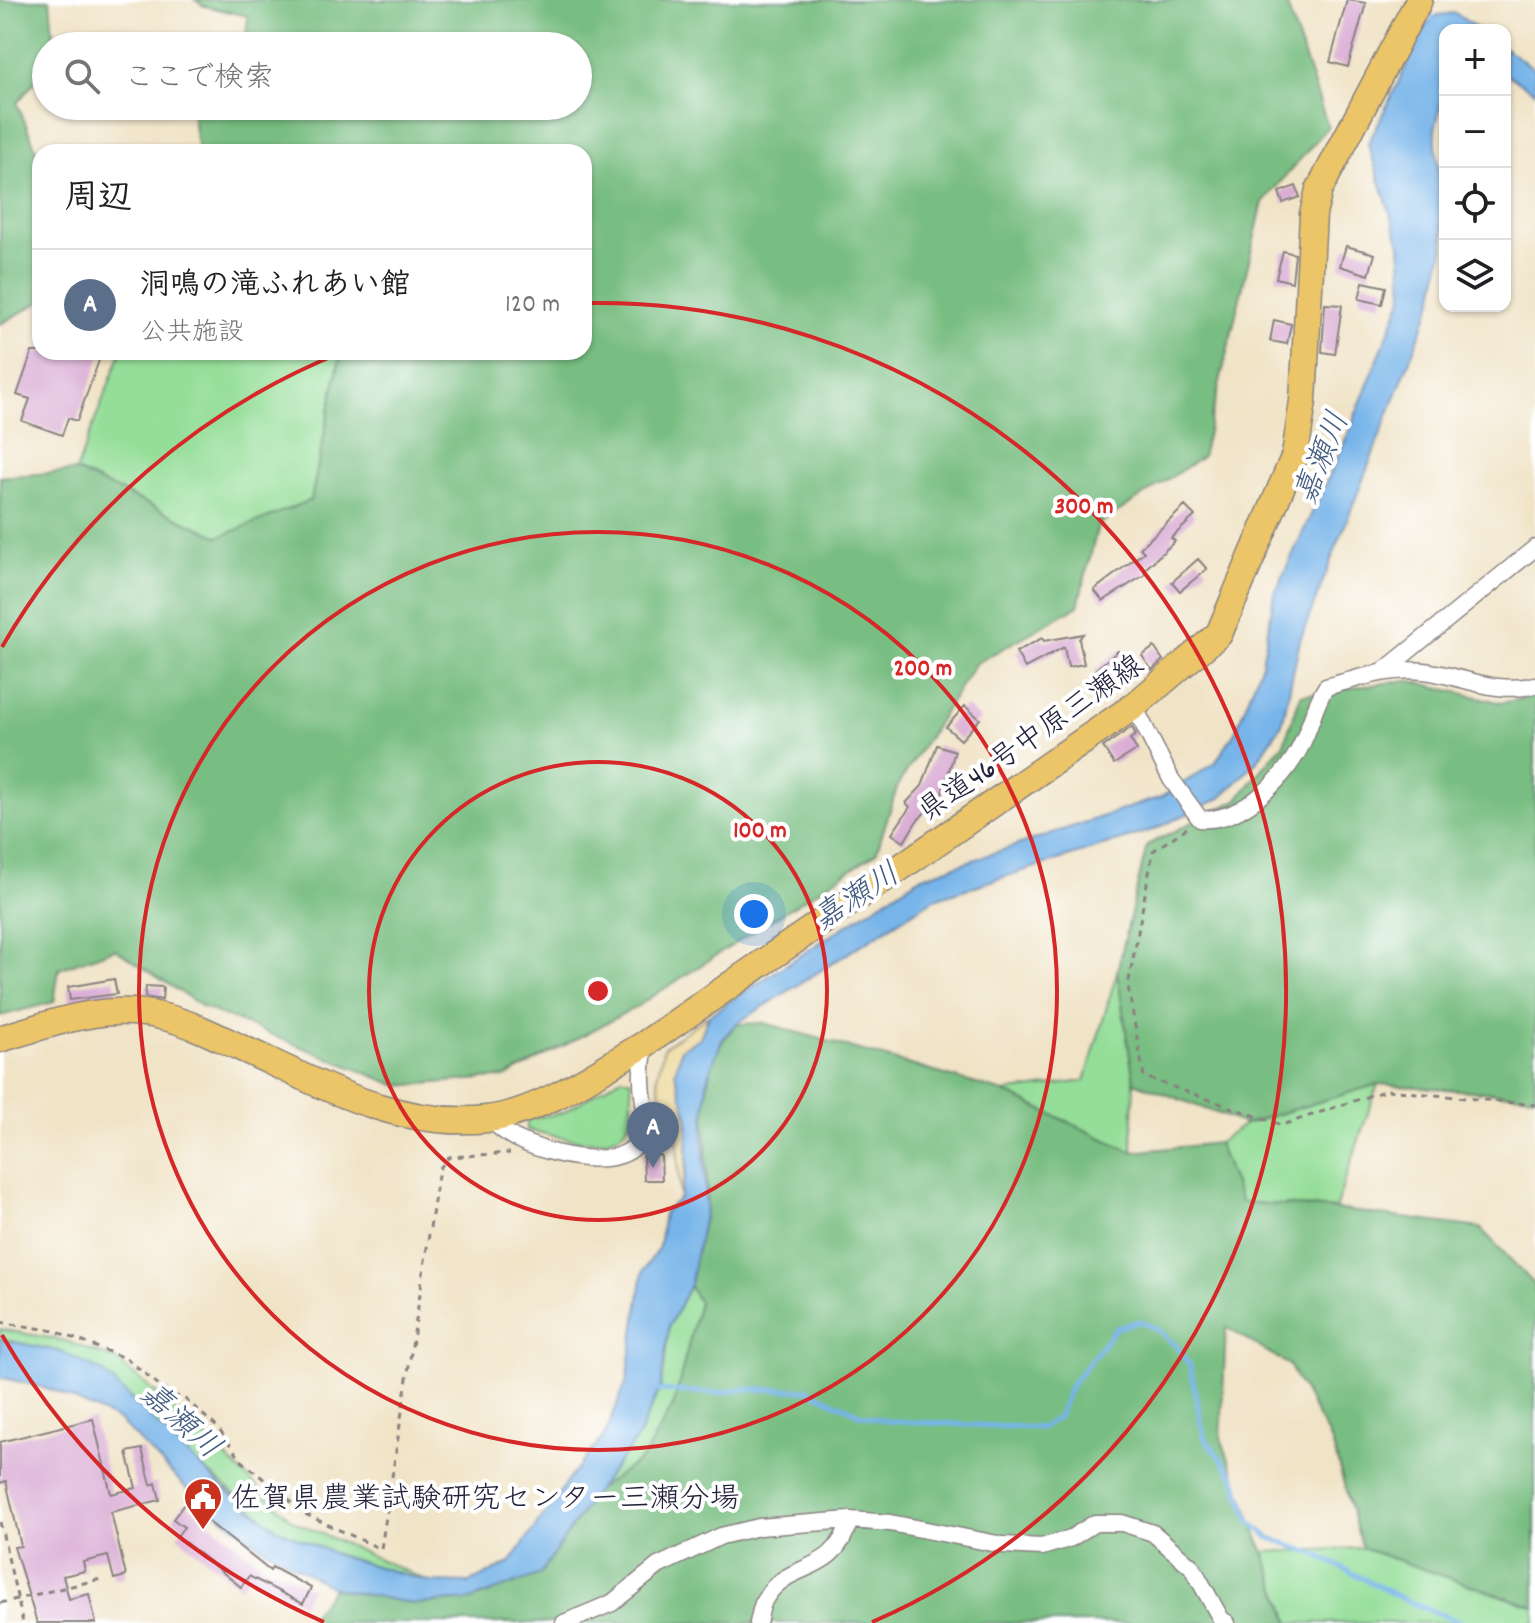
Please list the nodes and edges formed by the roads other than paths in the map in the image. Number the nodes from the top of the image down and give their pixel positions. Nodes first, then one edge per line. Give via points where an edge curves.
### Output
1 (1419, 0) edge
2 (1535, 548) edge
3 (1385, 670) junction
4 (1535, 685) edge
5 (1134, 706) junction
6 (0, 1039) edge
7 (645, 1044) junction
8 (489, 1119) junction
9 (850, 1520) junction
10 (564, 1623) edge
11 (758, 1623) edge
12 (1227, 1623) edge

1 - 5 main road, 県道46号中原三瀬線 via 1319,190 1295,455 1219,634
2 - 3 street
3 - 4 street via 1424,671 1500,689
3 - 5 street via 1326,687 1288,769 1247,806 1216,821 1200,819 1171,779
5 - 7 main road, 県道46号中原三瀬線
6 - 8 main road, 県道46号中原三瀬線 via 77,1016 160,1015 371,1107 429,1119
7 - 8 main road, 県道46号中原三瀬線 via 560,1095
7 - 8 street via 645,1117 641,1138 625,1153 598,1160 573,1157 517,1140
9 - 10 street via 759,1527 721,1536 658,1566 612,1603
9 - 11 street via 843,1542 829,1558 782,1580 765,1599
9 - 12 street via 1042,1547 1095,1523 1122,1523 1153,1533 1192,1567

